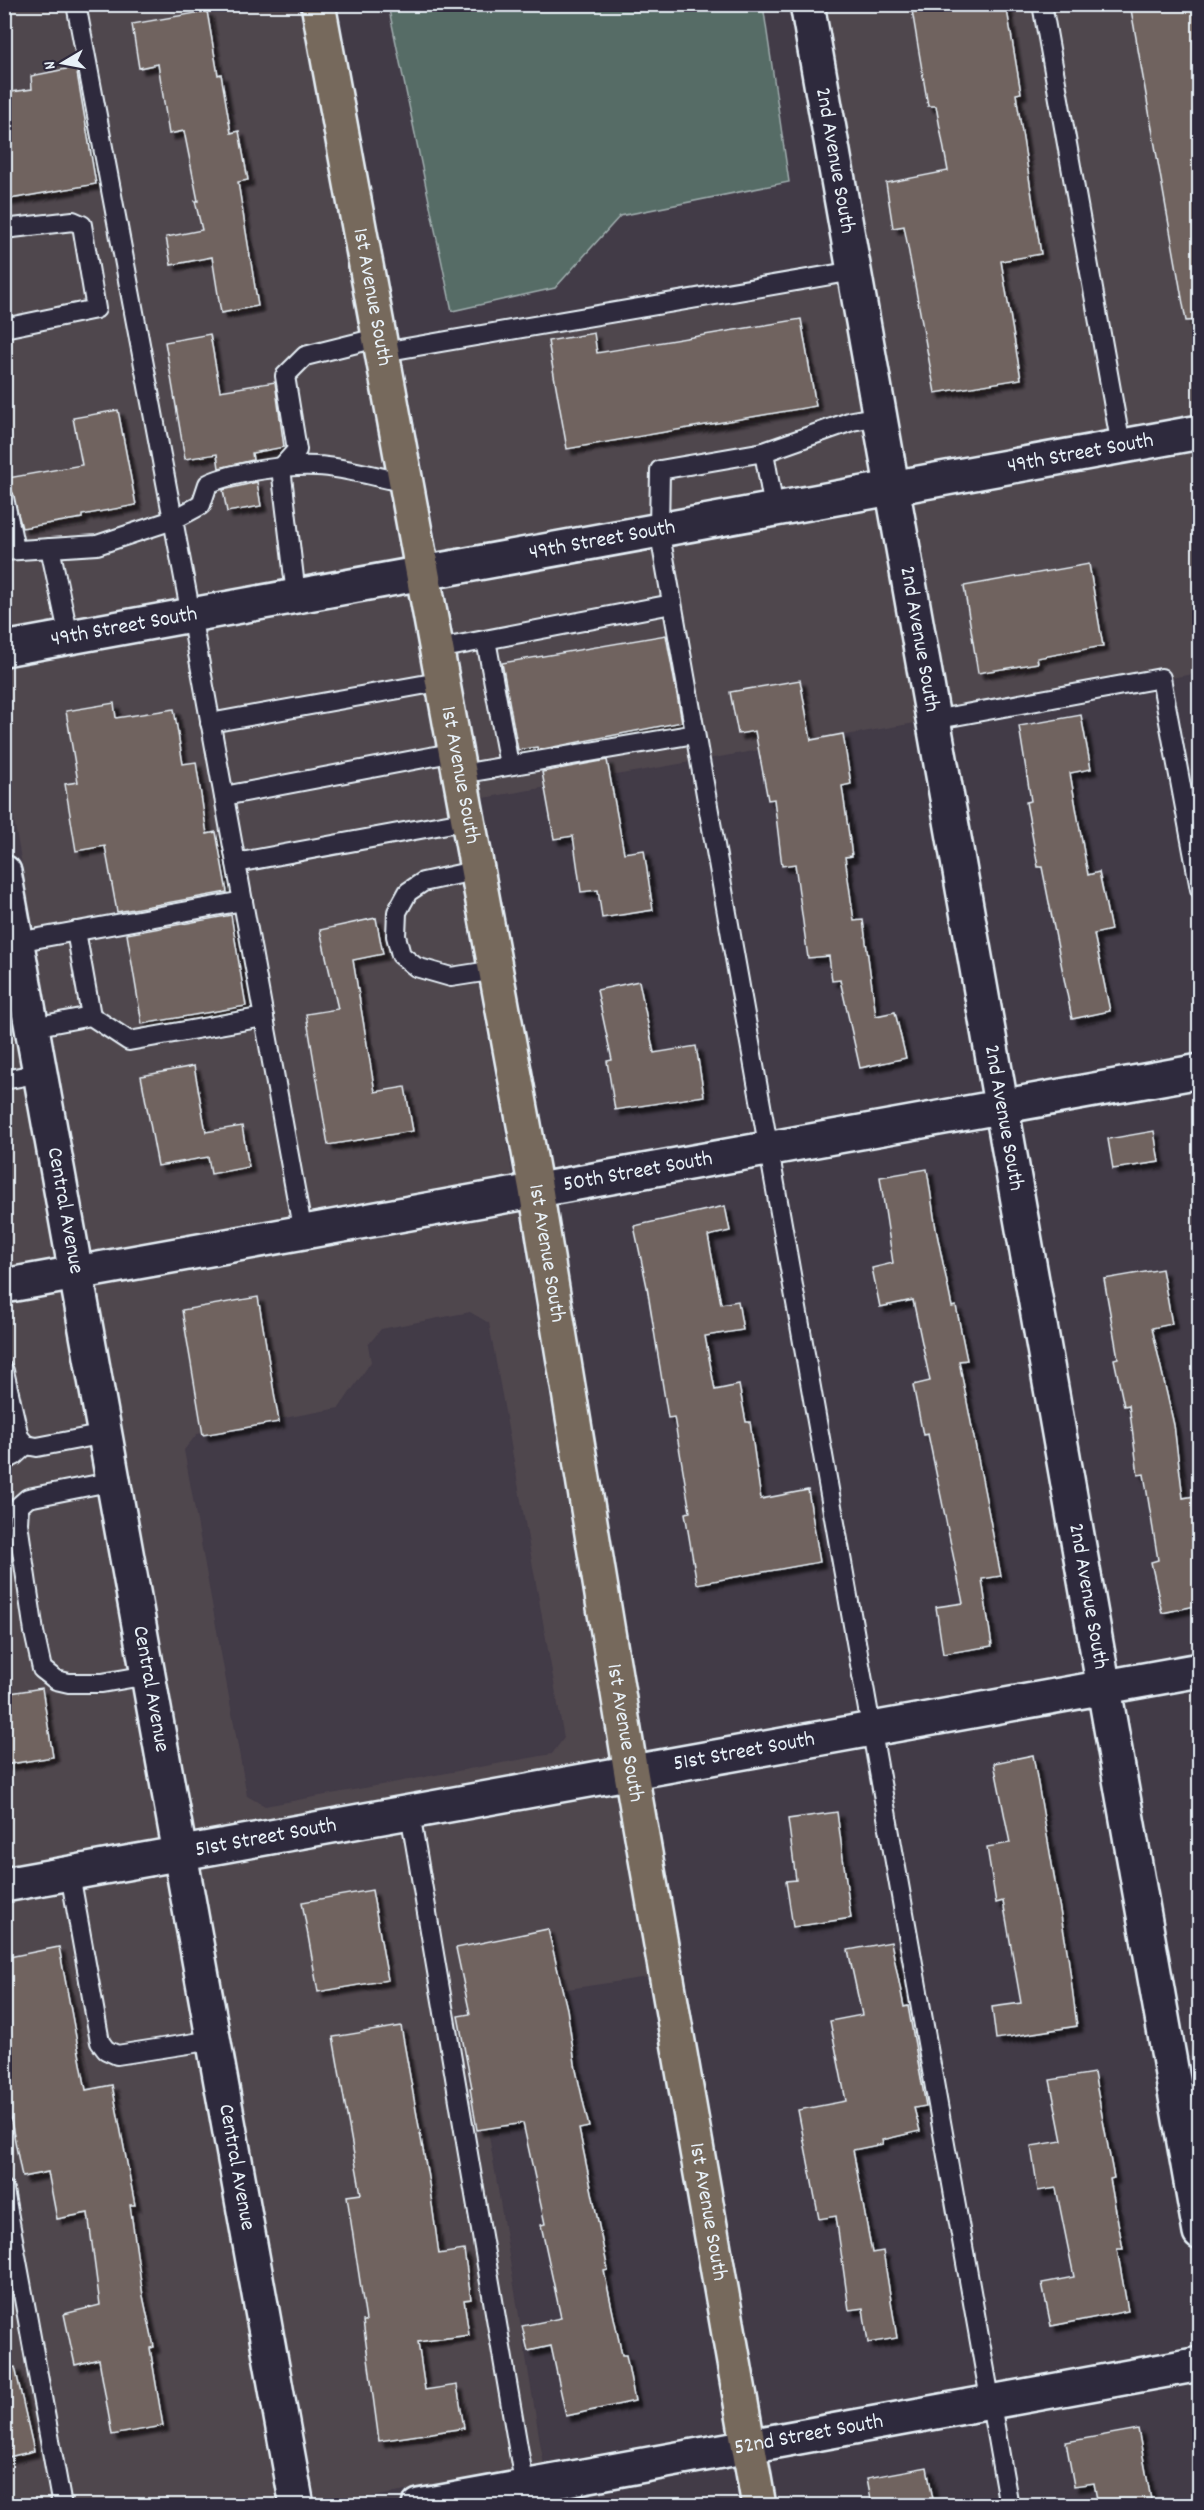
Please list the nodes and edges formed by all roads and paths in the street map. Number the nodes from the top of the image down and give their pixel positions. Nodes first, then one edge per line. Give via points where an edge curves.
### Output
1 (76, 4) edge
2 (318, 4) edge
3 (807, 4) edge
4 (1042, 4) edge
5 (4, 229) edge
6 (854, 271) junction
7 (4, 328) edge
8 (382, 345) junction
9 (880, 416) junction
10 (1200, 432) edge
11 (1121, 446) junction
12 (764, 452) junction
13 (281, 468) junction
14 (407, 483) junction
15 (892, 487) junction
16 (4, 498) edge
17 (774, 509) junction
18 (173, 520) junction
19 (659, 530) junction
20 (50, 548) junction
21 (10, 550) edge
22 (424, 572) junction
23 (296, 595) junction
24 (672, 604) junction
25 (191, 615) junction
26 (69, 637) junction
27 (486, 640) junction
28 (4, 648) edge
29 (438, 648) junction
30 (444, 681) junction
31 (933, 720) junction
32 (210, 723) junction
33 (695, 734) junction
34 (459, 763) junction
35 (509, 765) junction
36 (224, 796) junction
37 (469, 820) junction
38 (236, 863) junction
39 (478, 870) junction
40 (4, 872) edge
41 (1200, 889) edge
42 (243, 901) junction
43 (76, 932) junction
44 (18, 942) junction
45 (496, 970) junction
46 (91, 1016) junction
47 (264, 1017) junction
48 (33, 1028) junction
49 (1200, 1071) edge
50 (41, 1073) junction
51 (4, 1080) edge
52 (1001, 1107) junction
53 (768, 1149) junction
54 (536, 1191) junction
55 (303, 1233) junction
56 (76, 1274) junction
57 (4, 1286) edge
58 (4, 1371) edge
59 (105, 1434) junction
60 (26, 1445) junction
61 (4, 1461) edge
62 (114, 1481) junction
63 (1200, 1670) edge
64 (148, 1675) junction
65 (1103, 1687) junction
66 (871, 1730) junction
67 (631, 1773) junction
68 (410, 1813) junction
69 (181, 1855) junction
70 (70, 1874) junction
71 (4, 1885) edge
72 (214, 2040) junction
73 (4, 2190) edge
74 (1200, 2232) edge
75 (1200, 2364) edge
76 (990, 2402) junction
77 (749, 2446) junction
78 (527, 2496) edge
79 (62, 2505) edge
80 (297, 2505) edge
81 (419, 2505) edge
82 (759, 2505) edge
83 (1009, 2505) edge

1 - 18 lane
2 - 8 main road, 1st Avenue South
3 - 6 street, 2nd Avenue South
4 - 11 lane
5 - 7 lane via 73,221 82,225 96,309
6 - 8 lane
6 - 9 street, 2nd Avenue South
8 - 13 lane via 305,356 285,376 297,450
8 - 14 main road, 1st Avenue South
9 - 12 lane via 852,421
9 - 15 street, 2nd Avenue South
10 - 11 street, 49th Street South
11 - 15 street, 49th Street South
12 - 17 lane
12 - 19 lane via 660,470
13 - 14 lane via 317,466
13 - 18 lane via 219,478 208,484 201,505
13 - 23 lane
14 - 22 main road, 1st Avenue South
15 - 17 street, 49th Street South
15 - 31 street, 2nd Avenue South
16 - 21 lane
17 - 19 street, 49th Street South
18 - 20 lane via 97,545
18 - 25 lane
19 - 22 street, 49th Street South
19 - 24 lane
20 - 21 lane
20 - 26 lane
22 - 23 street, 49th Street South
22 - 29 main road, 1st Avenue South
23 - 25 street, 49th Street South
24 - 27 lane
24 - 33 lane
25 - 26 street, 49th Street South
25 - 32 lane
26 - 28 street, 49th Street South
27 - 29 lane
27 - 35 lane
29 - 30 main road, 1st Avenue South
30 - 32 lane
30 - 34 main road, 1st Avenue South
31 - 41 lane via 1161,678
31 - 52 street, 2nd Avenue South
32 - 36 lane
33 - 35 lane
33 - 53 lane
34 - 35 lane
34 - 36 lane
34 - 37 main road, 1st Avenue South
36 - 38 lane
37 - 38 lane
37 - 39 main road, 1st Avenue South
38 - 42 lane
39 - 45 main road, 1st Avenue South
39 - 45 lane via 423,882 408,892 397,912 396,936 401,955 416,967 451,977
40 - 44 street, Central Avenue
42 - 43 lane
42 - 47 lane
43 - 44 lane
43 - 46 lane
44 - 48 street, Central Avenue
45 - 54 main road, 1st Avenue South
46 - 47 lane via 129,1041
46 - 48 lane
47 - 55 lane
48 - 50 street, Central Avenue
49 - 52 street, 50th Street South
50 - 51 lane
50 - 56 street, Central Avenue
52 - 53 street, 50th Street South
52 - 65 street, 2nd Avenue South
53 - 54 street, 50th Street South
53 - 66 lane
54 - 55 street, 50th Street South
54 - 67 main road, 1st Avenue South
55 - 56 street, 50th Street South
56 - 57 street, 50th Street South
56 - 59 street, Central Avenue
58 - 60 lane via 19,1437
59 - 60 lane via 37,1447
59 - 62 street, Central Avenue
60 - 61 lane
62 - 64 street, Central Avenue
62 - 64 lane via 28,1498 19,1506 18,1523 34,1632 42,1668 56,1680 102,1683
63 - 65 street, 51st Street South
64 - 69 street, Central Avenue
65 - 66 street, 51st Street South
65 - 74 street, 2nd Avenue South
66 - 67 street, 51st Street South
66 - 76 lane
67 - 68 street, 51st Street South
67 - 77 main road, 1st Avenue South
68 - 69 street, 51st Street South
68 - 78 lane
69 - 70 street, 51st Street South
69 - 72 street, Central Avenue
70 - 71 street, 51st Street South
70 - 72 lane via 100,2042 106,2050 117,2055
72 - 80 street, Central Avenue
73 - 79 lane
75 - 76 street, 52nd Street South
76 - 77 street, 52nd Street South
76 - 83 lane
77 - 78 street, 52nd Street South
77 - 82 main road, 1st Avenue South
78 - 81 street, 52nd Street South

